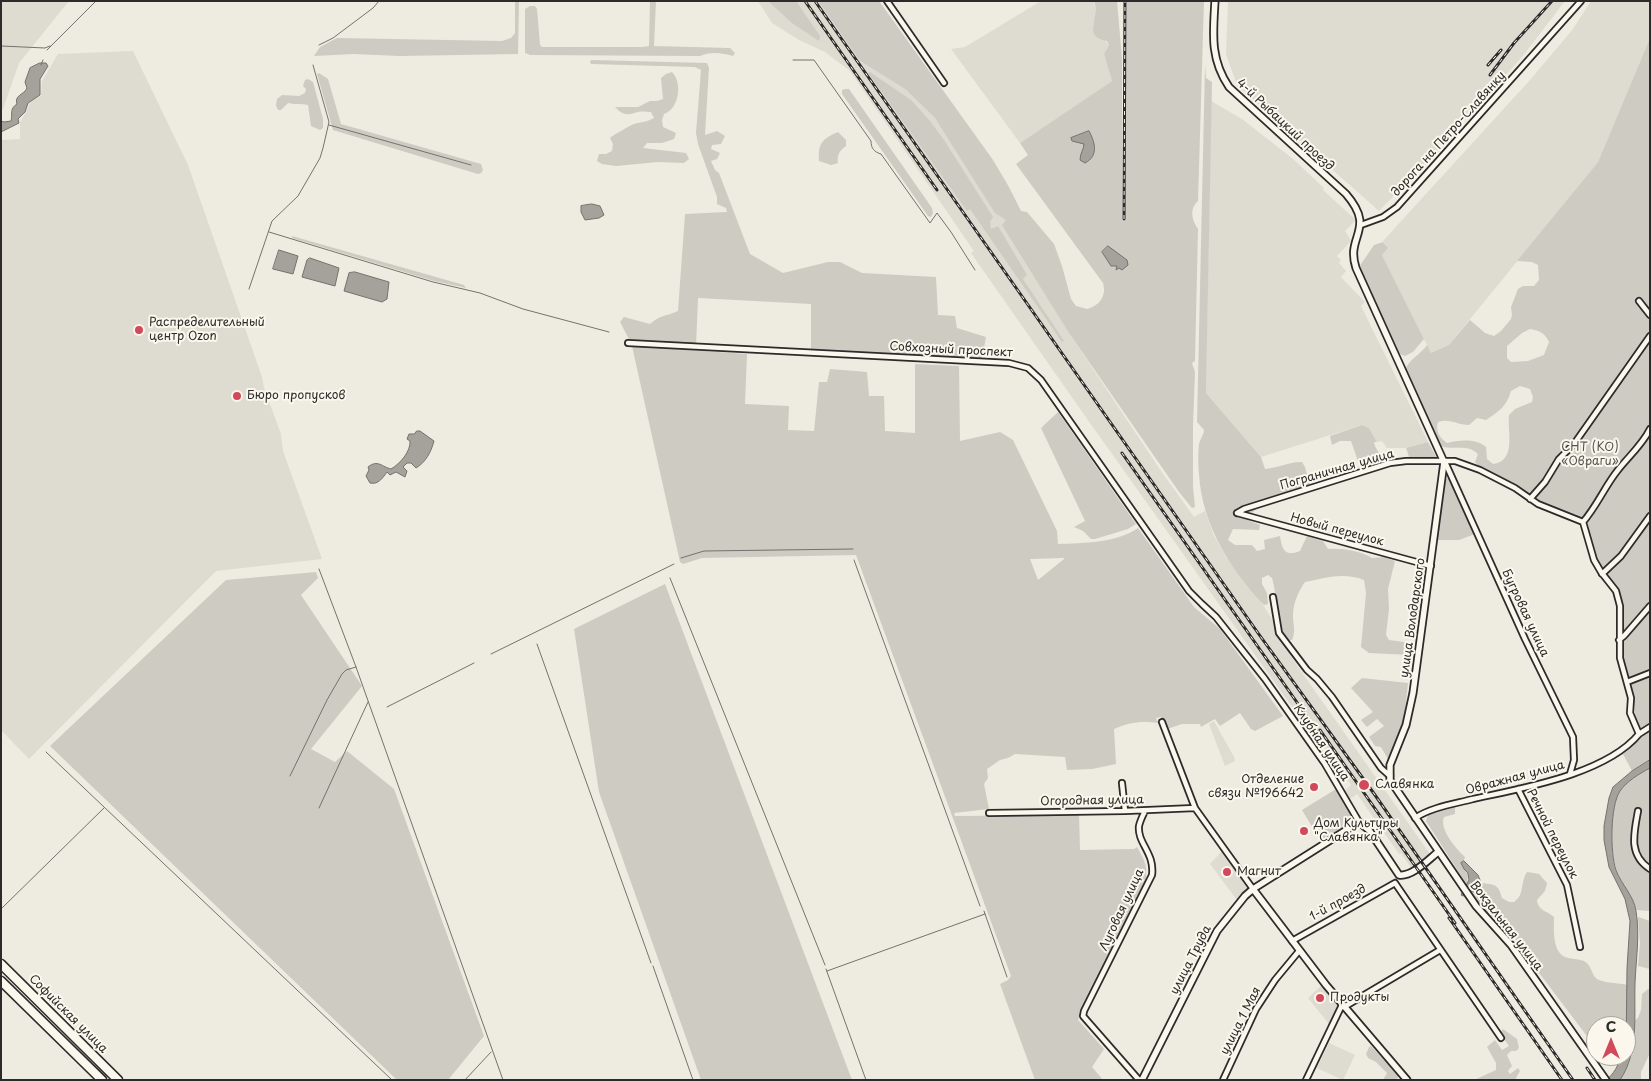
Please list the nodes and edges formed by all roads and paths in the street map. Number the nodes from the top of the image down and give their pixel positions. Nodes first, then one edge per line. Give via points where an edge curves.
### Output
1 (886, 1) edge
2 (1214, 1) edge
3 (1581, 1) edge
4 (944, 83) dead end
5 (1360, 225) junction
6 (1639, 301) dead end
7 (1650, 314) edge
8 (1650, 336) edge
9 (628, 343) dead end
10 (1650, 429) edge
11 (1444, 462) junction
12 (1530, 499) junction
13 (1237, 513) joint
14 (1650, 516) edge
15 (1583, 522) junction
16 (1431, 566) junction
17 (1602, 574) junction
18 (1273, 597) dead end
19 (1650, 606) edge
20 (1210, 611) joint
21 (1619, 640) junction
22 (1650, 673) edge
23 (1627, 682) junction
24 (1162, 722) dead end
25 (1650, 727) edge
26 (1639, 734) junction
27 (1570, 774) junction
28 (1390, 776) junction
29 (1122, 783) dead end
30 (1392, 783) joint
31 (1518, 789) junction
32 (1195, 808) junction
33 (1125, 811) junction
34 (1145, 811) junction
35 (1638, 811) dead end
36 (989, 813) dead end
37 (1415, 818) junction
38 (1359, 822) junction
39 (1438, 852) junction
40 (1650, 869) edge
41 (1399, 875) junction
42 (1395, 883) junction
43 (1254, 889) junction
44 (1292, 941) junction
45 (1580, 947) dead end
46 (1440, 950) junction
47 (1299, 951) junction
48 (1, 964) edge
49 (1, 981) edge
50 (1343, 1006) junction
51 (1501, 1038) dead end
52 (1403, 1078) edge
53 (102, 1080) edge
54 (118, 1080) edge
55 (1140, 1080) edge
56 (1223, 1080) edge
57 (1306, 1080) edge
58 (1606, 1080) edge

1 - 4 street
2 - 5 street, 4-й Рыбацкий проезд via 1214,53 1225,81 1239,98 1346,194 1358,211
3 - 5 street, дорога на Петро-Славянку via 1397,207 1383,217
5 - 11 street, улица Володарского via 1354,257 1361,279
6 - 7 street
8 - 12 street via 1574,444
9 - 20 street, Совхозный проспект via 1009,363 1028,368 1041,380 1189,591
10 - 15 street
11 - 12 street, Пограничная улица via 1455,461 1480,470
11 - 13 street, Пограничная улица via 1390,463
11 - 16 street, улица Володарского
11 - 27 street, Бугровая улица via 1573,737 1574,760
12 - 15 street, Пограничная улица
13 - 16 street, Новый переулок
14 - 17 street via 1621,556
15 - 17 street via 1594,560
16 - 28 street, улица Володарского via 1408,718 1390,765
17 - 21 street via 1616,591 1620,606
18 - 28 street via 1279,633 1332,697 1381,768
19 - 21 street
20 - 38 street, Клубная улица via 1292,717 1325,764
21 - 23 street
22 - 23 street
23 - 26 street via 1630,713
24 - 32 street
25 - 26 street, Овражная улица
26 - 27 street, Овражная улица via 1619,753
27 - 31 street, Овражная улица
28 - 30 street, улица Володарского
29 - 33 street
30 - 37 street, Вокзальная улица
31 - 37 street, Овражная улица via 1430,810
31 - 45 street, Речной переулок via 1567,885
32 - 34 street, Огородная улица
32 - 43 street
33 - 34 street, Огородная улица
33 - 36 street, Огородная улица
34 - 55 street, Луговая улица via 1139,827 1151,857 1152,875 1083,1016
35 - 40 street via 1633,842 1636,856
37 - 39 street, Вокзальная улица
38 - 41 street, Клубная улица via 1369,830
38 - 43 street, улица Труда
39 - 41 street via 1415,870
39 - 58 street, Вокзальная улица via 1469,896 1511,945
41 - 42 street
42 - 44 street, 1-й проезд
42 - 46 street
43 - 44 street
43 - 55 street, улица Труда via 1217,931
44 - 47 street
46 - 50 street
46 - 51 street
47 - 50 street
47 - 56 street, улица 1 Мая via 1256,1009
48 - 54 main road, Софийская улица
49 - 53 main road, Софийская улица
50 - 52 street
50 - 57 street

